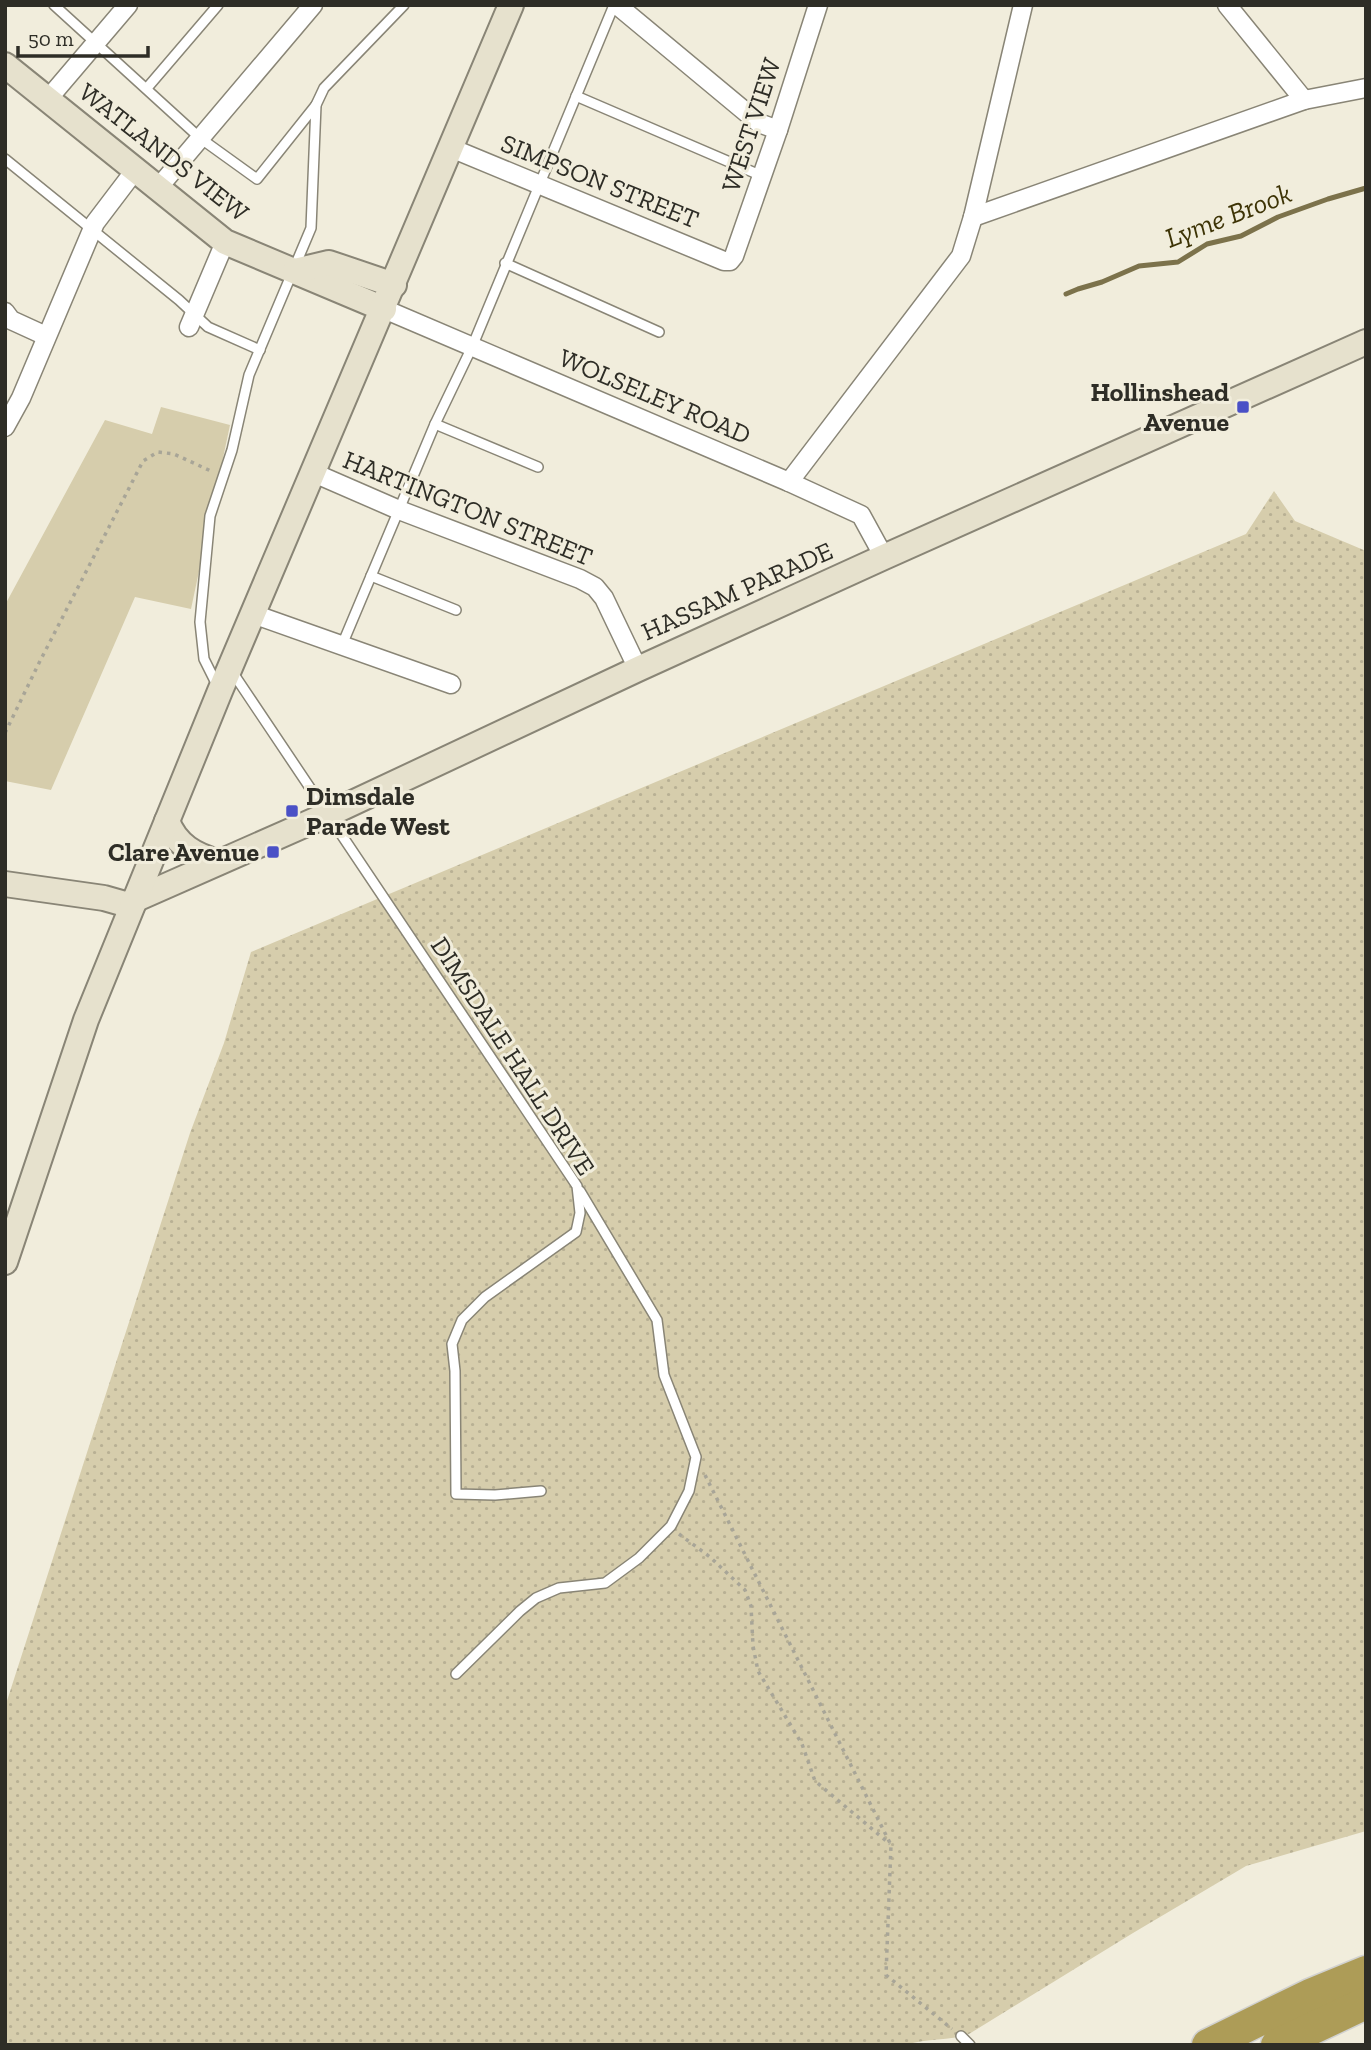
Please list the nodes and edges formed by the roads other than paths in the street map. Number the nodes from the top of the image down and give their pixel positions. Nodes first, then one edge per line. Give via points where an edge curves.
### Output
1 (54, 5) edge
2 (128, 5) edge
3 (218, 5) edge
4 (313, 5) edge
5 (404, 5) edge
6 (511, 5) edge
7 (616, 5) edge
8 (818, 5) edge
9 (1023, 5) edge
10 (1227, 5) edge
11 (95, 44) junction
12 (5, 65) edge
13 (147, 88) junction
14 (1366, 88) edge
15 (576, 96) junction
16 (48, 99) junction
17 (1304, 100) junction
18 (316, 104) junction
19 (778, 130) junction
20 (200, 138) junction
21 (451, 148) junction
22 (5, 159) edge
23 (136, 169) junction
24 (762, 176) junction
25 (539, 185) junction
26 (158, 188) junction
27 (973, 216) junction
28 (91, 231) junction
29 (225, 242) junction
30 (730, 261) joint
31 (505, 263) junction
32 (295, 271) junction
33 (394, 285) junction
34 (384, 309) junction
35 (5, 312) edge
36 (192, 321) junction
37 (659, 332) dead end
38 (46, 336) junction
39 (1364, 344) edge
40 (472, 347) junction
41 (260, 350) junction
42 (435, 424) junction
43 (5, 427) edge
44 (538, 467) dead end
45 (314, 473) junction
46 (789, 482) junction
47 (400, 510) junction
48 (884, 557) junction
49 (371, 576) junction
50 (456, 610) dead end
51 (253, 614) junction
52 (342, 645) junction
53 (638, 669) junction
54 (225, 680) junction
55 (451, 684) dead end
56 (329, 814) junction
57 (167, 821) junction
58 (219, 862) junction
59 (5, 884) edge
60 (133, 903) junction
61 (578, 1186) junction
62 (5, 1262) edge
63 (541, 1491) dead end
64 (456, 1674) dead end
65 (1366, 1972) edge
66 (1366, 2003) edge
67 (961, 2036) road end
68 (1220, 2042) edge
69 (970, 2045) edge
70 (1277, 2045) edge

1 - 11 lane
2 - 11 street
3 - 13 lane
4 - 20 street
5 - 18 lane via 324,88
6 - 21 main road
7 - 15 lane
7 - 19 street via 759,123
8 - 19 street, WEST VIEW
9 - 27 street
10 - 17 street
11 - 13 lane
11 - 16 street
12 - 16 main road, WATLANDS VIEW
13 - 20 lane
14 - 17 street
15 - 24 lane
15 - 25 lane
16 - 23 main road, WATLANDS VIEW
17 - 27 street
18 - 20 lane via 257,178
18 - 32 lane, DIMSDALE HALL DRIVE via 311,228
19 - 24 street, WEST VIEW
20 - 26 street
21 - 25 street, SIMPSON STREET
21 - 33 main road
22 - 28 lane
23 - 26 main road, WATLANDS VIEW
23 - 28 street
24 - 30 street, WEST VIEW
25 - 30 street, SIMPSON STREET
25 - 31 lane
26 - 29 main road, WATLANDS VIEW
27 - 46 street via 961,256
28 - 36 lane via 180,300
28 - 38 street
29 - 32 main road, WATLANDS VIEW
29 - 36 street
31 - 37 lane
31 - 40 lane
32 - 33 main road via 329,263
32 - 34 main road, WATLANDS VIEW
32 - 41 lane, DIMSDALE HALL DRIVE
33 - 34 main road
34 - 40 street, WOLSELEY ROAD
34 - 45 main road
35 - 38 street via 10,320
36 - 41 lane
38 - 43 street
39 - 48 main road, HASSAM PARADE
40 - 42 lane
40 - 46 street, WOLSELEY ROAD
41 - 54 lane, DIMSDALE HALL DRIVE via 210,516 203,578 200,622 204,659
42 - 44 lane
42 - 47 lane
45 - 47 street, HARTINGTON STREET
45 - 51 main road
46 - 48 street, WOLSELEY ROAD via 861,515
47 - 49 lane
47 - 53 street, HARTINGTON STREET via 595,587
48 - 53 main road, HASSAM PARADE
49 - 50 lane
49 - 52 lane
51 - 52 street
51 - 54 main road
52 - 55 street
53 - 56 main road, HASSAM PARADE
54 - 56 lane, DIMSDALE HALL DRIVE
54 - 57 main road
56 - 58 main road, HASSAM PARADE
56 - 61 lane, DIMSDALE HALL DRIVE
57 - 58 main road via 184,846
57 - 60 main road
58 - 60 main road, HASSAM PARADE
59 - 60 main road
60 - 62 main road via 86,1020
61 - 63 lane, DIMSDALE HALL DRIVE via 576,1232 485,1297 462,1320 452,1344 456,1494
61 - 64 lane via 657,1320 664,1375 696,1457 689,1491 671,1526 639,1558 606,1583 559,1588 536,1598
65 - 68 highway
66 - 70 highway
67 - 69 lane

